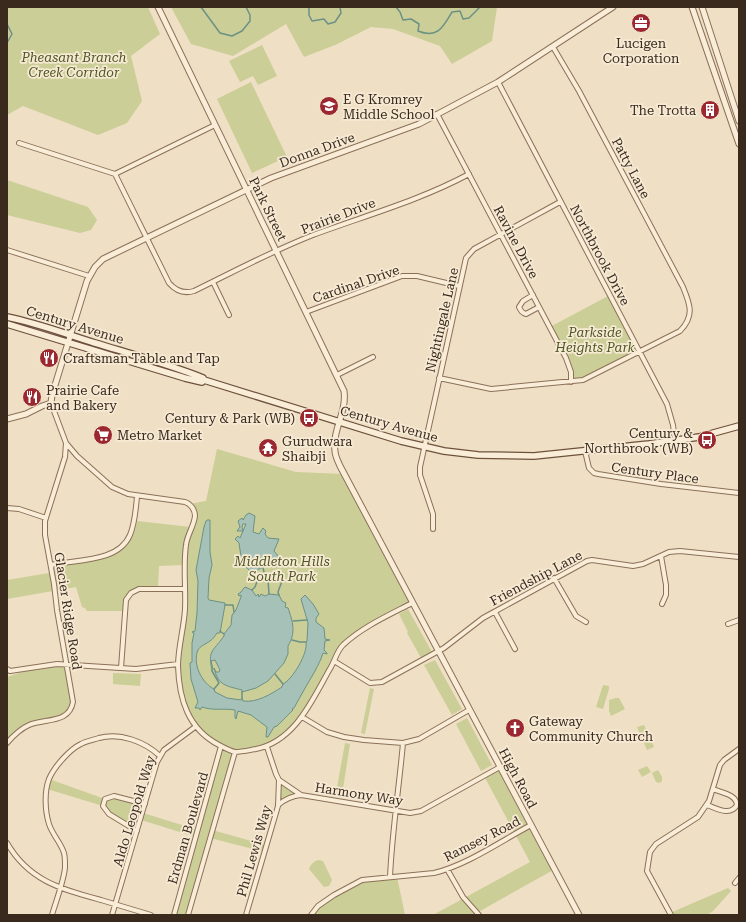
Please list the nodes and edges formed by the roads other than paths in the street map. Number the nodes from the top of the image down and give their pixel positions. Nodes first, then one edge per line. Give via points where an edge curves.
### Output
1 (158, 7) edge
2 (613, 7) edge
3 (692, 7) edge
4 (702, 7) edge
5 (553, 47) junction
6 (498, 82) junction
7 (437, 114) junction
8 (739, 121) edge
9 (215, 126) junction
10 (19, 143) dead end
11 (739, 144) edge
12 (115, 174) junction
13 (469, 174) junction
14 (246, 189) junction
15 (560, 202) junction
16 (500, 234) junction
17 (146, 238) junction
18 (7, 250) edge
19 (277, 251) junction
20 (89, 276) junction
21 (213, 282) junction
22 (459, 286) junction
23 (533, 295) junction
24 (539, 307) junction
25 (306, 312) junction
26 (229, 315) dead end
27 (7, 317) edge
28 (7, 324) edge
29 (70, 335) junction
30 (67, 343) junction
31 (640, 351) junction
32 (373, 357) dead end
33 (337, 375) junction
34 (439, 378) junction
35 (204, 380) junction
36 (571, 382) junction
37 (51, 403) junction
38 (7, 419) edge
39 (340, 422) junction
40 (739, 426) edge
41 (675, 441) junction
42 (66, 443) junction
43 (424, 447) junction
44 (585, 450) junction
45 (739, 493) edge
46 (137, 496) junction
47 (7, 508) edge
48 (46, 518) junction
49 (433, 529) dead end
50 (661, 556) junction
51 (739, 557) edge
52 (51, 564) junction
53 (554, 578) junction
54 (185, 589) junction
55 (412, 603) junction
56 (662, 604) dead end
57 (495, 612) junction
58 (739, 620) edge
59 (586, 622) dead end
60 (728, 624) dead end
61 (515, 649) dead end
62 (438, 652) junction
63 (334, 661) junction
64 (178, 664) junction
65 (65, 665) junction
66 (121, 668) junction
67 (8, 670) edge
68 (470, 710) junction
69 (302, 717) junction
70 (196, 727) junction
71 (7, 743) edge
72 (403, 743) junction
73 (221, 746) junction
74 (267, 747) junction
75 (739, 749) edge
76 (235, 752) junction
77 (160, 756) junction
78 (500, 767) junction
79 (280, 780) junction
80 (713, 789) junction
81 (301, 795) junction
82 (145, 804) junction
83 (706, 805) junction
84 (278, 806) junction
85 (396, 811) junction
86 (531, 825) junction
87 (138, 832) junction
88 (7, 843) edge
89 (447, 869) junction
90 (390, 877) junction
91 (739, 878) edge
92 (735, 883) dead end
93 (60, 888) junction
94 (116, 904) junction
95 (52, 915) edge
96 (112, 915) edge
97 (151, 915) edge
98 (174, 915) edge
99 (188, 915) edge
100 (246, 915) edge
101 (311, 915) edge
102 (479, 915) edge
103 (579, 915) edge
104 (671, 915) edge

1 - 9 street, Park Street
2 - 5 street, Donna Drive
3 - 11 street
4 - 8 street
5 - 6 street, Donna Drive
5 - 31 street, Patty Lane via 680,281 688,301 690,313 682,328
6 - 7 street, Donna Drive
6 - 15 street, Northbrook Drive
7 - 13 street, Ravine Drive
7 - 14 street, Donna Drive via 419,124
9 - 12 street
9 - 14 street, Park Street
10 - 12 street
12 - 17 street
13 - 16 street, Ravine Drive
13 - 19 street, Prairie Drive via 447,186
14 - 17 street, Donna Drive
14 - 19 street, Park Street
15 - 16 street, Nightingale Lane
15 - 31 street, Northbrook Drive
16 - 22 street, Nightingale Lane via 469,254
16 - 23 street, Ravine Drive
17 - 20 street, Donna Drive via 102,259
17 - 21 street, Prairie Drive via 172,287 183,292 191,292
18 - 20 street
19 - 21 street, Prairie Drive
19 - 25 street, Park Street
20 - 29 street, Donna Drive
21 - 26 street
22 - 25 street, Cardinal Drive via 418,276 402,276
22 - 34 street, Nightingale Lane
23 - 24 street, Ravine Drive
23 - 24 street via 520,304 520,310 526,314
24 - 36 street, Ravine Drive via 566,358 571,372
25 - 33 street, Park Street
27 - 29 main road, Century Avenue
28 - 30 main road, Century Avenue
29 - 30 street, Donna Drive
29 - 35 main road, Century Avenue via 184,371
30 - 35 main road, Century Avenue via 185,378 202,382
30 - 37 street, Donna Drive
31 - 36 street via 585,380
31 - 41 street, Northbrook Drive via 667,404
32 - 33 street
33 - 39 street, Park Street via 345,399
34 - 36 street via 491,389
34 - 43 street, Nightingale Lane
35 - 39 main road, Century Avenue
37 - 38 street
37 - 42 street
39 - 43 main road, Century Avenue
39 - 55 street, High Road via 335,450 340,466
40 - 41 main road, Century Avenue
41 - 44 main road, Century Avenue
42 - 46 street via 112,487
42 - 48 street, Glacier Ridge Road via 65,457
43 - 44 main road, Century Avenue via 493,456 534,456
43 - 49 street, Nightingale Lane via 420,475 433,514
44 - 45 street, Century Place via 588,468 598,474
46 - 52 street via 131,534 115,553
46 - 54 street via 185,502 194,509 195,516 186,544
47 - 48 street
48 - 52 street, Glacier Ridge Road via 45,535
50 - 51 street, Friendship Lane via 680,551
50 - 53 street, Friendship Lane via 633,566 587,561
50 - 56 street via 666,585 666,595
52 - 65 street, Glacier Ridge Road
53 - 57 street, Friendship Lane
53 - 59 street via 576,616
54 - 64 street
54 - 66 street via 139,590 131,593 126,600
55 - 62 street, High Road
55 - 63 street via 357,634 341,646
57 - 61 street
57 - 62 street, Friendship Lane
58 - 60 street
62 - 63 street via 382,682 375,683 370,683
62 - 68 street, High Road
63 - 69 street
64 - 66 street via 136,669
64 - 70 street via 182,697
65 - 66 street
65 - 67 street
65 - 71 street, Glacier Ridge Road via 73,702 72,709 53,721 42,721 20,730
68 - 72 street via 419,739
68 - 78 street, High Road
69 - 72 street via 327,732 344,737
69 - 74 street
70 - 73 street via 210,741
70 - 77 street, Aldo Leopold Way via 164,750
72 - 85 street
73 - 76 street
73 - 98 street, Erdman Boulevard
74 - 76 street
74 - 79 street, Phil Lewis Way
75 - 80 street via 720,765
76 - 99 street, Erdman Boulevard
77 - 82 street, Aldo Leopold Way
77 - 93 street via 134,740 116,736 81,744 64,757 49,779 46,802 49,826 64,853 66,868
78 - 85 street, Harmony Way via 421,811
78 - 86 street, High Road
79 - 81 street, Harmony Way
79 - 84 street, Phil Lewis Way
80 - 83 street
80 - 83 street via 732,796 737,805 732,811 722,811
81 - 84 street via 291,796
81 - 85 street, Harmony Way
82 - 87 street, Aldo Leopold Way
82 - 87 street via 114,796 105,799 103,806 109,814
83 - 104 street via 698,817 656,844 650,852 649,877
84 - 100 street, Phil Lewis Way
85 - 90 street
86 - 89 street, Ramsey Road
86 - 103 street, High Road
87 - 94 street, Aldo Leopold Way
88 - 93 street via 16,857 40,878
89 - 90 street, Ramsey Road via 434,873
89 - 102 street via 463,897
90 - 101 street, Ramsey Road via 362,880 349,886 318,906
91 - 92 street
93 - 94 street
93 - 95 street
94 - 96 street, Aldo Leopold Way
94 - 97 street

